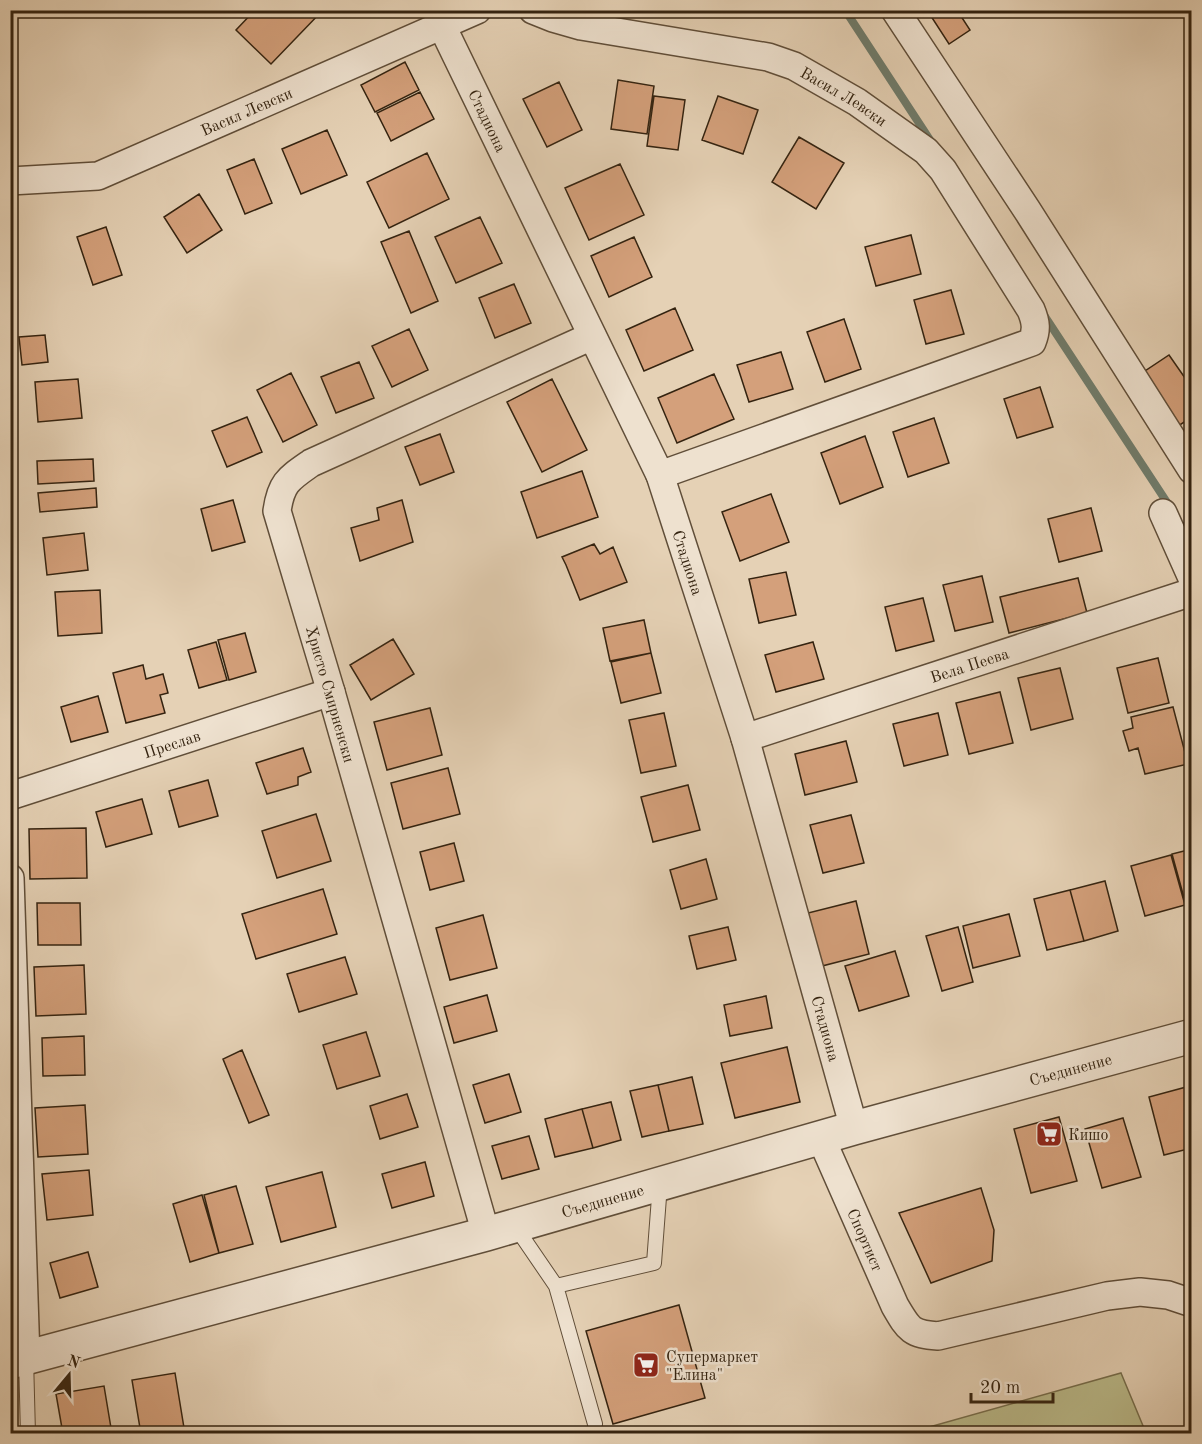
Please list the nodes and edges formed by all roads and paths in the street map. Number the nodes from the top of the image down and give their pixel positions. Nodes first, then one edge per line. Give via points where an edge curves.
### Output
1 (477, 10) edge
2 (533, 10) edge
3 (895, 10) edge
4 (442, 26) junction
5 (10, 181) edge
6 (592, 336) junction
7 (1191, 470) edge
8 (660, 476) junction
9 (1163, 513) dead end
10 (1191, 578) edge
11 (1191, 592) edge
12 (331, 692) junction
13 (745, 738) junction
14 (10, 796) edge
15 (10, 878) edge
16 (1191, 1036) edge
17 (854, 1128) junction
18 (821, 1138) junction
19 (660, 1184) junction
20 (500, 1230) junction
21 (556, 1286) junction
22 (1191, 1303) edge
23 (18, 1360) edge
24 (594, 1424) dead end
25 (28, 1434) edge

1 - 4 street, Васил Левски
2 - 8 street, Васил Левски via 581,26 768,57 794,66 857,102 926,151 943,170 1036,322 1032,342
3 - 7 street
4 - 5 street, Васил Левски via 98,176
4 - 6 street, Стадиона
6 - 8 street, Стадиона
6 - 12 street, Христо Смирненски via 311,463 291,477 280,493 277,512
8 - 13 street, Стадиона
9 - 10 street
11 - 13 street, Вела Пеева
12 - 14 street, Преслав
12 - 20 street, Христо Смирненски
13 - 17 street, Стадиона
15 - 23 street
16 - 17 street, Съединение
17 - 18 street, Съединение
18 - 19 street, Съединение
18 - 22 street, Спортист via 895,1306 907,1327 921,1334 938,1336 1107,1296 1140,1292
19 - 20 street, Съединение
19 - 21 lane via 654,1263
20 - 21 lane
20 - 23 street, Съединение
21 - 24 lane
23 - 25 lane

